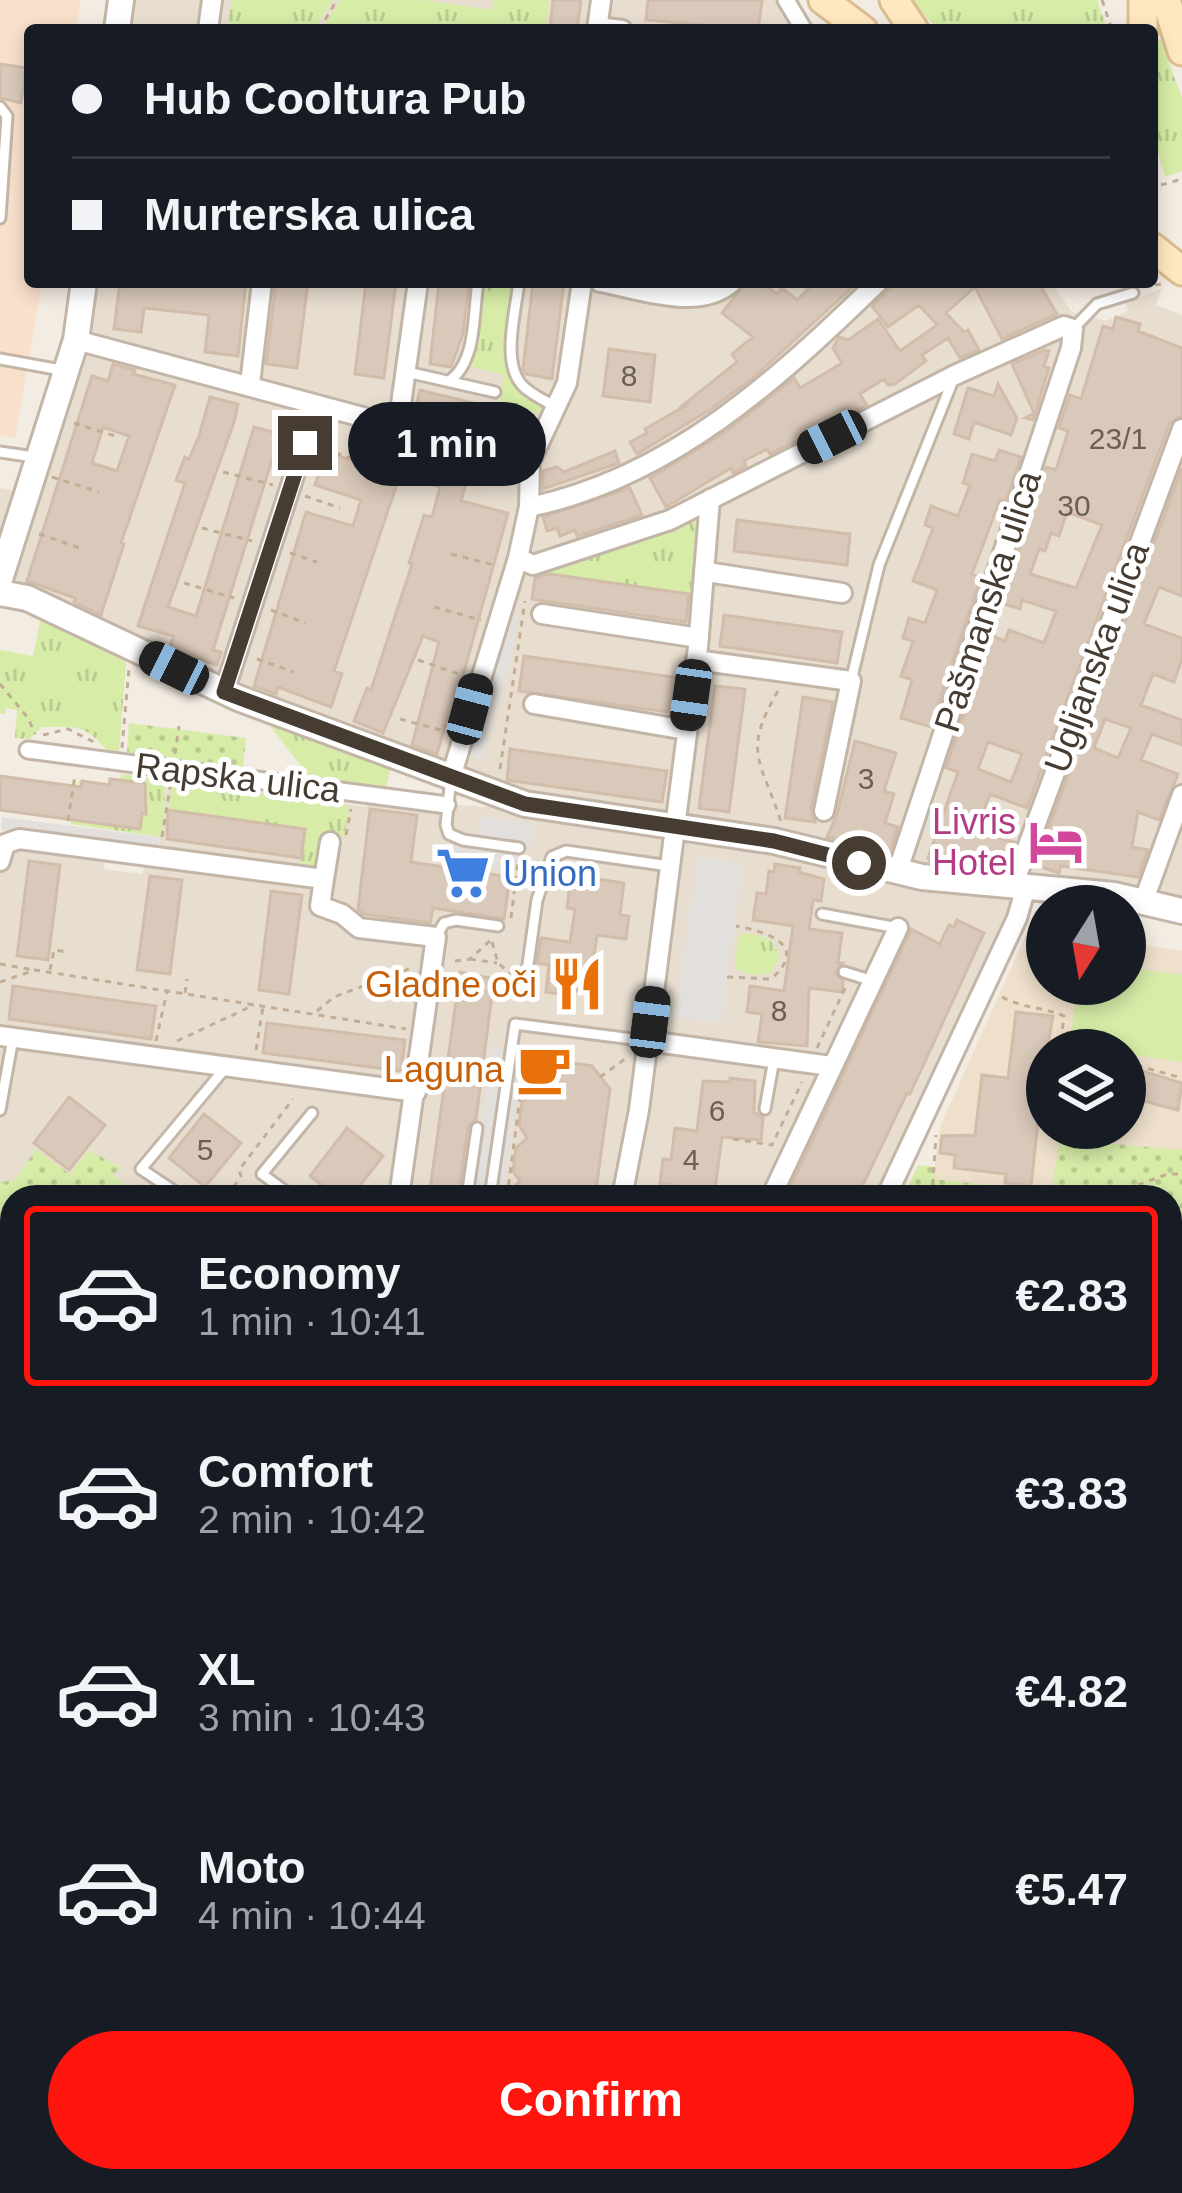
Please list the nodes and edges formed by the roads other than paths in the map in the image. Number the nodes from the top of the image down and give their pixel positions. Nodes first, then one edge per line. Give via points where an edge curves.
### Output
1 (823, 0) edge
2 (1166, 0) edge
3 (855, 24) edge
4 (1182, 51) edge
5 (0, 107) edge
6 (0, 218) edge
7 (1158, 252) edge
8 (1182, 271) edge
9 (83, 288) edge
10 (261, 288) edge
11 (417, 288) edge
12 (477, 288) edge
13 (518, 288) edge
14 (581, 288) edge
15 (636, 288) edge
16 (724, 288) edge
17 (872, 288) edge
18 (1133, 293) dead end
19 (1073, 329) junction
20 (76, 340) junction
21 (0, 359) edge
22 (66, 371) junction
23 (407, 372) junction
24 (955, 376) junction
25 (449, 381) junction
26 (250, 384) junction
27 (495, 392) dead end
28 (317, 405) junction
29 (557, 408) junction
30 (398, 426) junction
31 (1182, 429) edge
32 (0, 452) edge
33 (530, 462) junction
34 (42, 466) junction
35 (710, 500) junction
36 (529, 507) junction
37 (519, 564) junction
38 (706, 572) junction
39 (0, 579) edge
40 (0, 593) edge
41 (842, 593) dead end
42 (542, 614) dead end
43 (699, 638) junction
44 (696, 660) junction
45 (851, 682) junction
46 (224, 692) junction
47 (534, 704) dead end
48 (686, 730) junction
49 (33, 746) road end
50 (451, 777) junction
51 (1182, 795) edge
52 (447, 805) junction
53 (824, 811) dead end
54 (673, 825) junction
55 (330, 842) road end
56 (519, 848) road end
57 (0, 861) edge
58 (669, 866) junction
59 (897, 873) junction
60 (324, 879) junction
61 (1019, 886) junction
62 (1026, 887) edge
63 (1146, 894) edge
64 (1146, 901) edge
65 (1182, 911) edge
66 (822, 914) dead end
67 (498, 926) road end
68 (898, 928) joint
69 (436, 937) junction
70 (848, 973) road end
71 (874, 981) junction
72 (520, 982) road end
73 (6, 1037) edge
74 (648, 1041) junction
75 (774, 1059) junction
76 (226, 1066) junction
77 (831, 1066) junction
78 (416, 1092) junction
79 (765, 1109) dead end
80 (0, 1110) edge
81 (639, 1110) junction
82 (312, 1113) dead end
83 (477, 1128) dead end
84 (165, 1185) edge
85 (276, 1185) edge
86 (401, 1185) edge
87 (469, 1185) edge
88 (492, 1185) edge
89 (624, 1185) edge
90 (636, 1185) edge
91 (777, 1185) edge
92 (892, 1185) edge

1 - 3 main road
2 - 4 main road
5 - 6 lane via 8,116
7 - 8 main road
9 - 20 street
10 - 26 street
11 - 23 street
12 - 25 lane via 466,362
13 - 29 lane via 515,370 520,384
14 - 29 street
15 - 16 street via 697,298
17 - 36 street via 769,386 681,447
18 - 19 lane via 1097,304
19 - 24 street via 1064,326
19 - 59 street, Pašmanska ulica
20 - 22 street
20 - 26 street
21 - 22 lane
22 - 34 street
23 - 25 lane
23 - 30 street
24 - 35 street
24 - 45 lane via 879,566
25 - 27 lane
26 - 28 street
28 - 30 street
28 - 46 street
29 - 33 street
30 - 33 street
31 - 61 street, Ugljanska ulica
32 - 34 lane
33 - 36 street
34 - 39 street
35 - 37 street via 629,535
35 - 38 street
36 - 37 street
37 - 50 street
38 - 41 street
38 - 43 street
40 - 46 street, Rapska ulica via 27,598
42 - 43 street
43 - 44 street
44 - 45 street
44 - 48 street
45 - 53 street
46 - 50 street, Rapska ulica
47 - 48 street
48 - 54 street
49 - 52 street, Rapska ulica
50 - 52 lane
50 - 54 street, Rapska ulica via 525,804
51 - 63 street
52 - 56 lane via 449,834
54 - 58 street
54 - 59 street, Rapska ulica
55 - 60 street, Rapska ulica
57 - 60 street via 5,844 19,839
58 - 72 lane via 566,851 552,856
58 - 74 street
59 - 61 street, Rapska ulica
60 - 69 street via 320,906 359,928
61 - 62 street, Rapska ulica
61 - 92 street, Ugljanska ulica via 1017,918
64 - 65 street, Rapska ulica
66 - 68 lane
67 - 69 lane via 456,920
68 - 71 street
69 - 78 street
70 - 71 lane
71 - 77 street
73 - 76 street
73 - 80 lane
74 - 75 street
74 - 81 street
74 - 88 lane via 515,1024
75 - 77 street
75 - 79 lane
76 - 78 street
76 - 84 lane via 141,1169
77 - 91 street
78 - 86 street
81 - 89 street
81 - 90 street
82 - 85 lane via 262,1174
83 - 87 lane

